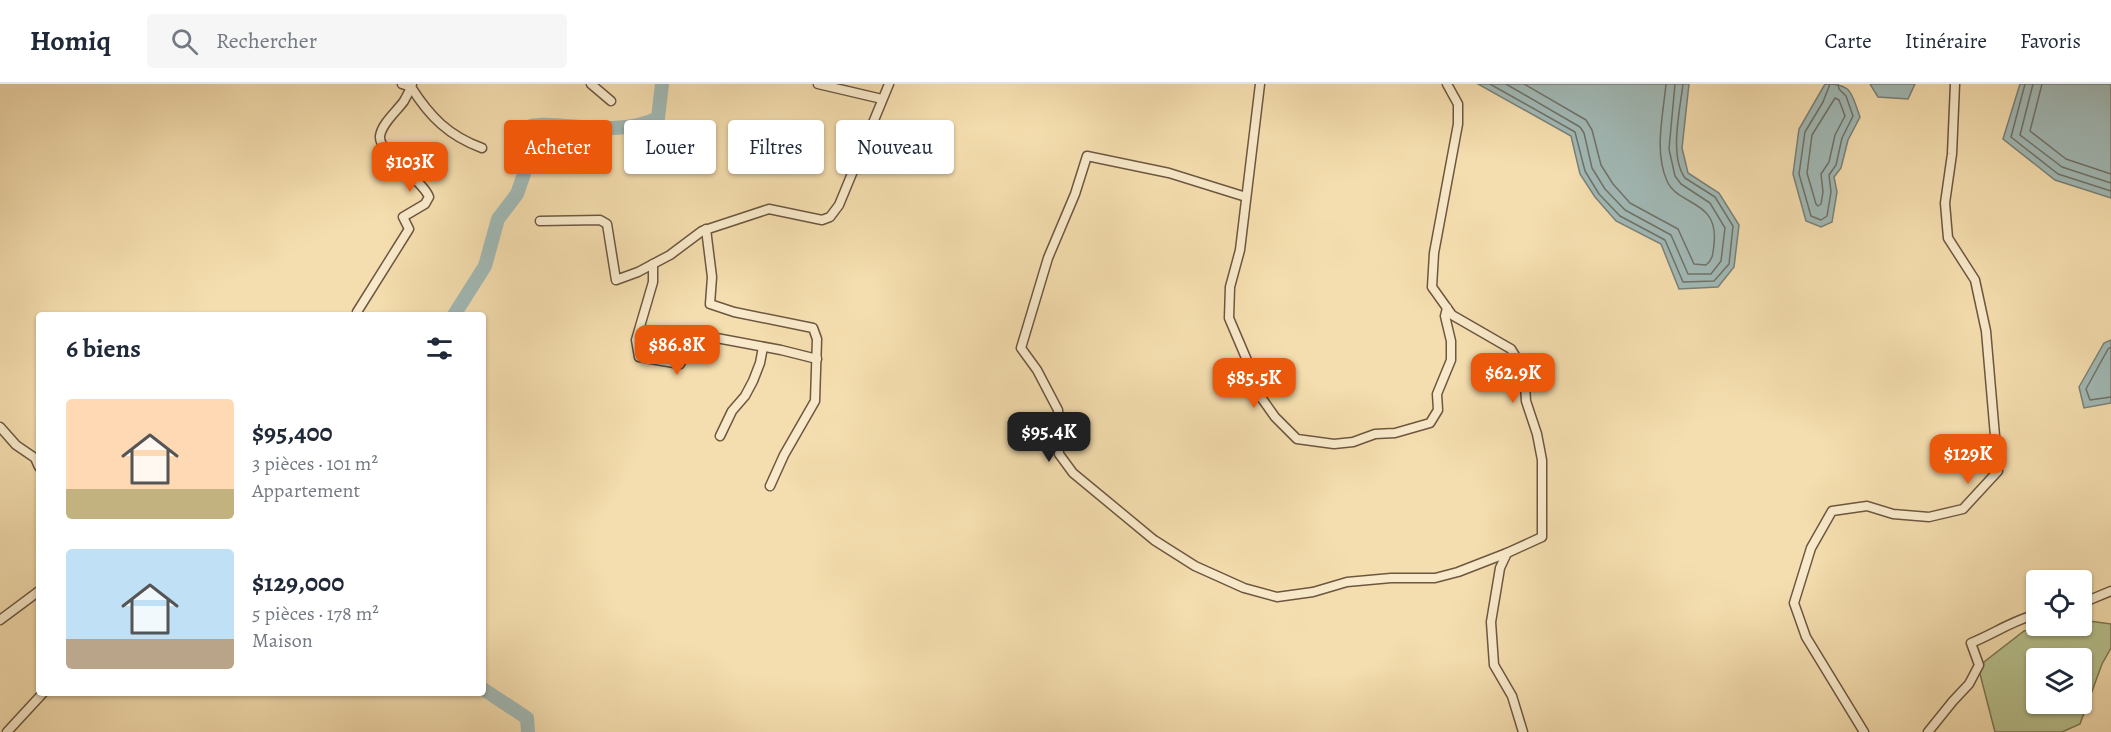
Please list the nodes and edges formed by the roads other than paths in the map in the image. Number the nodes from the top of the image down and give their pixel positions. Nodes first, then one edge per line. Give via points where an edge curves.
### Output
1 (591, 84) edge
2 (818, 84) edge
3 (889, 84) edge
4 (1260, 84) edge
5 (1447, 84) edge
6 (1955, 84) edge
7 (408, 85) edge
8 (882, 99) junction
9 (611, 101) dead end
10 (482, 148) dead end
11 (1246, 197) junction
12 (540, 221) dead end
13 (706, 229) junction
14 (653, 264) junction
15 (1447, 308) junction
16 (357, 312) dead end
17 (763, 347) junction
18 (816, 359) junction
19 (0, 427) edge
20 (720, 436) dead end
21 (36, 460) edge
22 (770, 486) dead end
23 (1507, 553) junction
24 (2111, 591) edge
25 (36, 593) edge
26 (2092, 599) edge
27 (2026, 617) edge
28 (0, 620) edge
29 (40, 696) edge
30 (7, 732) edge
31 (1523, 732) edge
32 (1864, 732) edge
33 (1928, 732) edge

1 - 9 street
2 - 8 street
3 - 8 street
4 - 11 street
5 - 15 street via 1458,104 1458,124 1434,253 1432,287
6 - 32 street via 1945,203 1948,238 1975,280 1986,330 1998,471 1963,509 1929,517 1893,514 1867,506 1832,511 1811,548 1794,603 1806,637
7 - 10 street via 447,131
7 - 16 street via 404,100 380,136 398,164 427,190 429,197 425,204 403,217 409,229
8 - 13 street via 839,205 830,217 822,220 769,209
11 - 15 street via 1240,250 1230,286 1229,318 1258,393 1297,439 1334,444 1353,442 1430,423 1438,410 1437,394 1451,360
11 - 23 street via 1169,172 1087,156 1048,258 1021,348 1058,410 1059,454 1073,472 1154,540 1195,566 1244,588 1277,597 1347,582 1435,578
12 - 14 street via 600,220 607,224 616,280
13 - 14 street
13 - 18 street via 712,277 710,304 813,328
14 - 17 street via 653,282 636,340 639,357 680,364 695,334
15 - 23 street via 1452,315 1511,349 1524,370 1526,401 1542,460 1542,537
17 - 18 street
17 - 20 street via 753,381
18 - 22 street via 815,401
19 - 21 street
23 - 31 street via 1494,595 1494,665 1512,696
24 - 26 street
25 - 28 street
27 - 33 street via 1971,644 1979,665 1969,684
29 - 30 street

